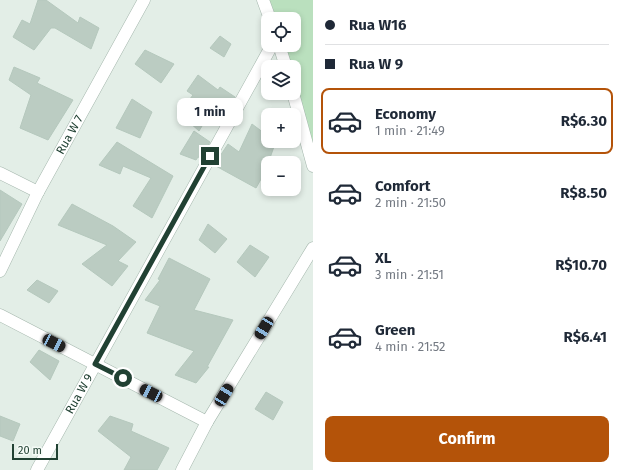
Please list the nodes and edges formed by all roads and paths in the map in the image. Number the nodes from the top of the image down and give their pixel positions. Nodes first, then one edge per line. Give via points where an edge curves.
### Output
1 (144, 0) edge
2 (263, 0) edge
3 (267, 12) edge
4 (268, 52) edge
5 (295, 100) edge
6 (313, 166) edge
7 (0, 173) edge
8 (38, 192) junction
9 (313, 248) edge
10 (0, 271) edge
11 (0, 316) edge
12 (95, 364) junction
13 (207, 422) junction
14 (37, 470) edge
15 (182, 470) edge

1 - 8 street, Rua W 7
2 - 3 street
4 - 12 street, Rua W 9
5 - 6 street
7 - 8 street
8 - 10 street, Rua W 7
9 - 13 street
11 - 12 street
12 - 13 street
12 - 14 street, Rua W 9
13 - 15 street

